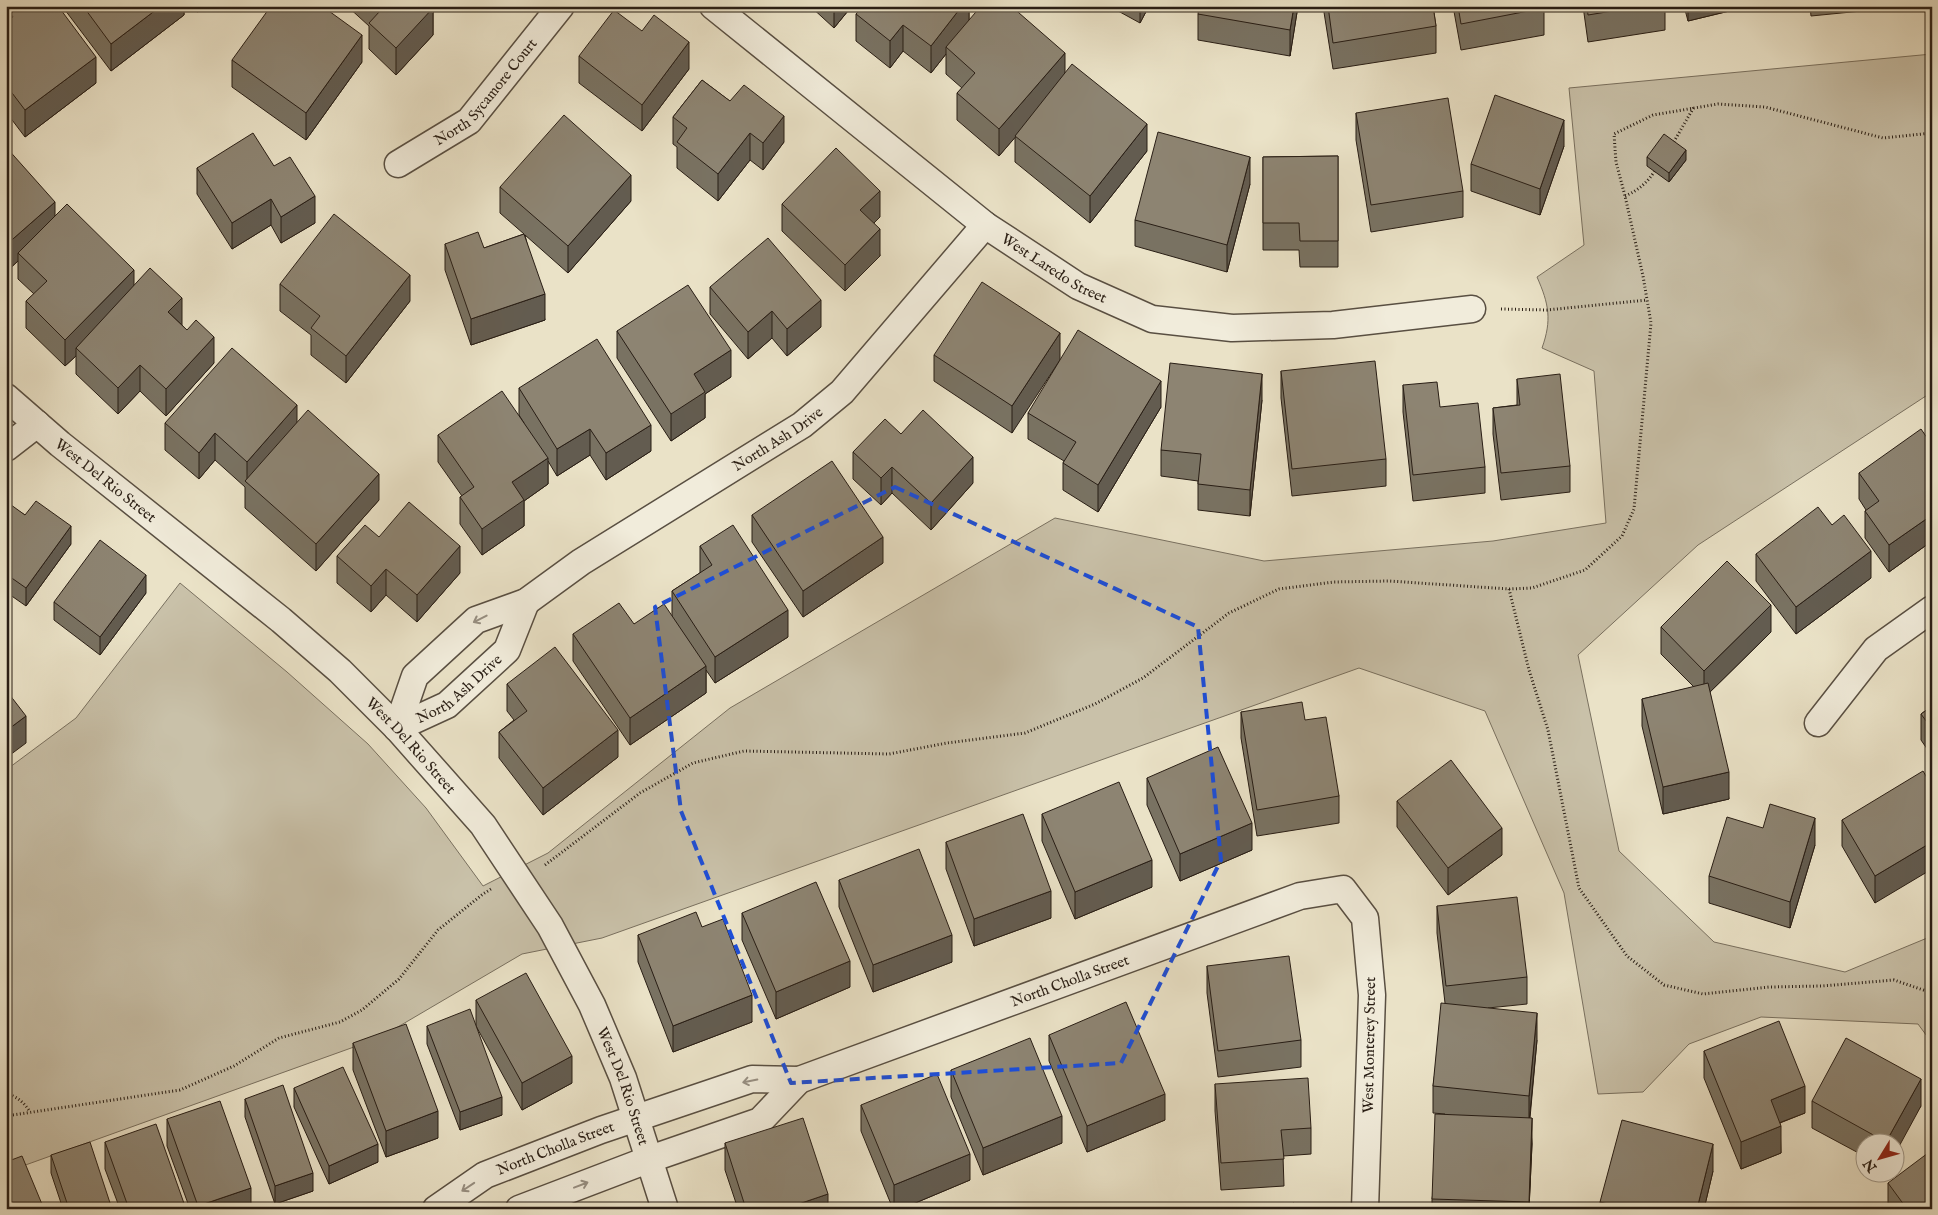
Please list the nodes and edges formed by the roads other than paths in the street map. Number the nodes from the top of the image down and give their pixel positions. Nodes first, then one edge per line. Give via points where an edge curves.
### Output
1 (561, 6) edge
2 (712, 6) edge
3 (398, 164) dead end
4 (985, 226) junction
5 (1472, 309) road end
6 (6, 397) edge
7 (37, 424) junction
8 (6, 448) edge
9 (526, 602) junction
10 (1932, 610) edge
11 (1818, 722) dead end
12 (396, 728) junction
13 (1343, 889) joint
14 (799, 1080) junction
15 (637, 1119) junction
16 (650, 1159) junction
17 (436, 1209) edge
18 (519, 1209) edge
19 (665, 1209) edge
20 (1365, 1209) edge

1 - 3 street, North Sycamore Court via 469,121
2 - 4 street, West Laredo Street
4 - 5 street, West Laredo Street via 1078,286 1152,319 1232,328 1333,325
4 - 9 street, North Ash Drive via 842,392 802,425 581,562
6 - 7 street, West Del Rio Street
7 - 8 street
7 - 12 street, West Del Rio Street via 281,620 340,671
9 - 12 street, North Ash Drive via 507,650 447,705
9 -> 12 street, North Ash Drive via 476,620 415,676
10 - 11 street via 1876,649
12 - 15 street, West Del Rio Street via 483,825 550,926 592,1006
13 - 14 street, North Cholla Street via 1300,896
13 - 20 street, West Monterey Street via 1365,918 1372,995
14 -> 15 street, North Cholla Street via 752,1079
14 - 16 street, North Cholla Street via 760,1121
15 - 16 street, West Del Rio Street
15 -> 17 street, North Cholla Street via 485,1175
18 -> 16 street, North Cholla Street
16 - 19 street, West Del Rio Street

